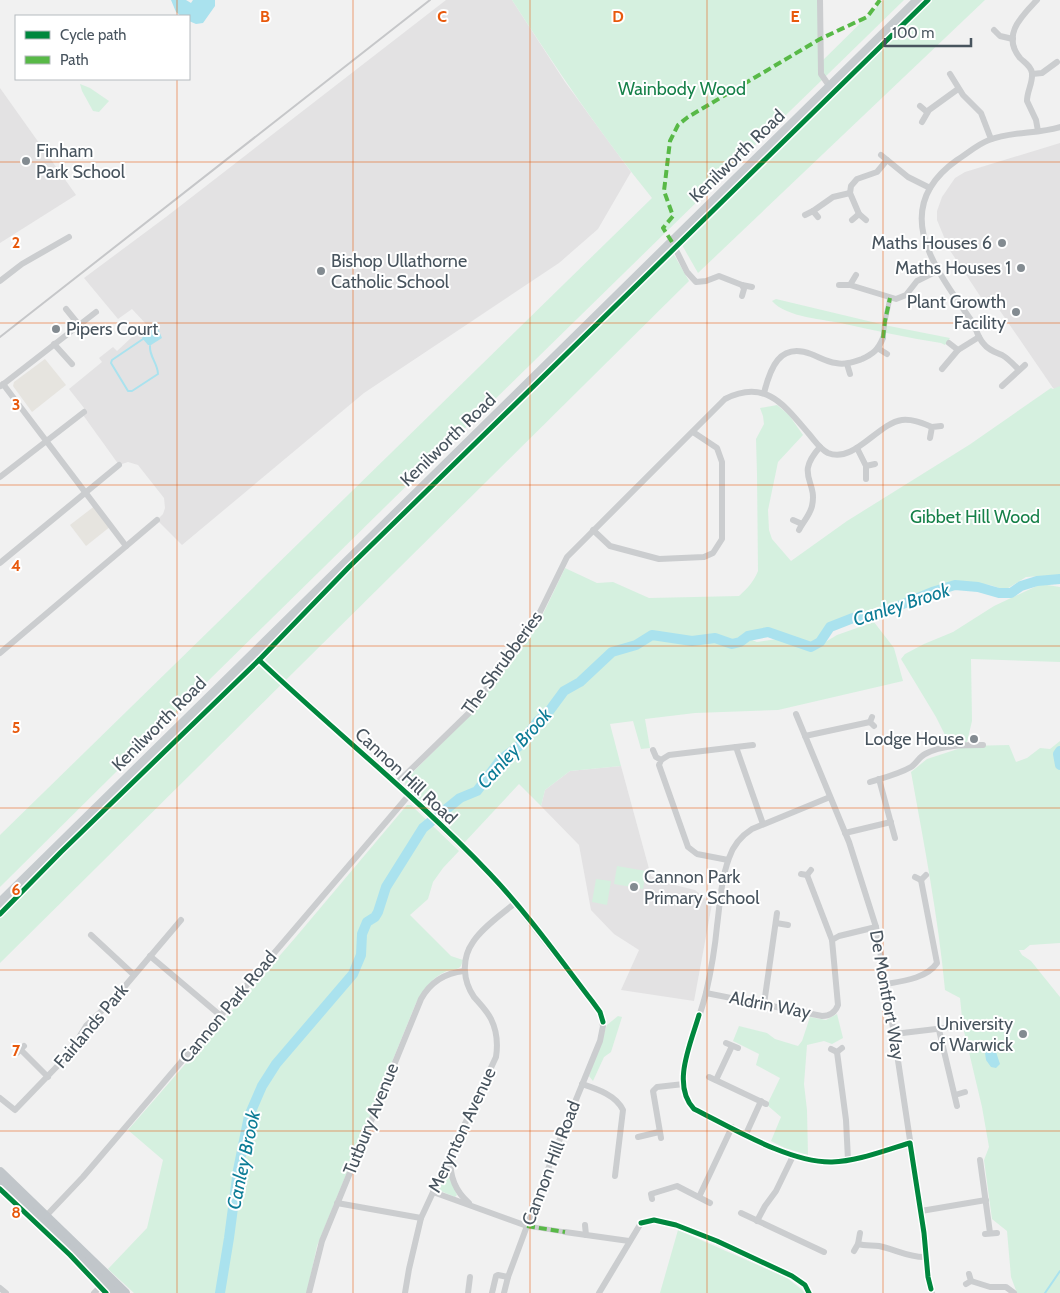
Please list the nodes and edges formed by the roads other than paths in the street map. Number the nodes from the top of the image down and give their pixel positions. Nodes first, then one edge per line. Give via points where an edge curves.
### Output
1 (820, 0) edge
2 (918, 0) edge
3 (1037, 0) edge
4 (994, 30) dead end
5 (1013, 39) junction
6 (1057, 62) dead end
7 (950, 74) dead end
8 (1032, 74) junction
9 (830, 87) junction
10 (958, 89) junction
11 (920, 106) dead end
12 (927, 112) junction
13 (922, 122) dead end
14 (1060, 127) edge
15 (1038, 131) junction
16 (991, 139) junction
17 (881, 155) dead end
18 (887, 160) junction
19 (930, 188) junction
20 (850, 193) junction
21 (813, 211) junction
22 (860, 214) junction
23 (805, 215) dead end
24 (818, 218) dead end
25 (852, 220) dead end
26 (866, 220) dead end
27 (69, 237) dead end
28 (672, 242) junction
29 (939, 270) junction
30 (856, 276) dead end
31 (0, 280) edge
32 (742, 285) junction
33 (850, 285) junction
34 (839, 286) dead end
35 (752, 287) dead end
36 (742, 296) dead end
37 (890, 298) junction
38 (66, 309) dead end
39 (96, 312) dead end
40 (79, 325) junction
41 (978, 337) junction
42 (883, 338) joint
43 (949, 343) dead end
44 (54, 344) junction
45 (879, 349) junction
46 (958, 350) junction
47 (887, 354) dead end
48 (72, 364) dead end
49 (847, 364) junction
50 (1024, 365) dead end
51 (942, 369) dead end
52 (1019, 370) junction
53 (850, 374) dead end
54 (2, 386) edge
55 (1002, 386) dead end
56 (764, 393) junction
57 (84, 412) dead end
58 (941, 426) dead end
59 (932, 427) junction
60 (693, 432) junction
61 (930, 438) dead end
62 (46, 441) junction
63 (820, 446) junction
64 (857, 448) junction
65 (875, 464) dead end
66 (119, 465) dead end
67 (866, 466) junction
68 (0, 477) edge
69 (866, 479) dead end
70 (86, 492) junction
71 (157, 520) dead end
72 (793, 520) dead end
73 (594, 530) junction
74 (126, 546) junction
75 (0, 563) edge
76 (0, 653) edge
77 (253, 654) junction
78 (796, 714) dead end
79 (872, 722) dead end
80 (805, 736) junction
81 (983, 744) dead end
82 (753, 745) dead end
83 (736, 747) junction
84 (653, 750) dead end
85 (661, 760) junction
86 (879, 779) junction
87 (870, 782) dead end
88 (396, 784) junction
89 (409, 796) junction
90 (830, 797) junction
91 (891, 822) junction
92 (763, 824) junction
93 (845, 833) junction
94 (895, 840) dead end
95 (728, 860) junction
96 (806, 873) dead end
97 (921, 877) dead end
98 (0, 903) edge
99 (515, 903) junction
100 (777, 913) dead end
101 (181, 920) dead end
102 (776, 923) junction
103 (788, 925) dead end
104 (876, 928) junction
105 (91, 935) dead end
106 (832, 940) junction
107 (150, 956) junction
108 (464, 971) junction
109 (134, 975) junction
110 (886, 984) junction
111 (706, 993) junction
112 (764, 1004) junction
113 (221, 1016) junction
114 (953, 1027) dead end
115 (938, 1030) junction
116 (894, 1034) junction
117 (732, 1045) dead end
118 (20, 1049) dead end
119 (837, 1050) dead end
120 (48, 1076) junction
121 (709, 1077) dead end
122 (716, 1080) junction
123 (582, 1084) junction
124 (684, 1084) junction
125 (965, 1092) dead end
126 (954, 1095) junction
127 (0, 1098) edge
128 (957, 1106) dead end
129 (732, 1128) junction
130 (746, 1134) junction
131 (638, 1137) dead end
132 (910, 1143) junction
133 (452, 1154) junction
134 (793, 1156) junction
135 (848, 1160) junction
136 (980, 1160) dead end
137 (0, 1172) edge
138 (615, 1176) dead end
139 (0, 1182) edge
140 (433, 1192) junction
141 (699, 1197) junction
142 (652, 1199) dead end
143 (986, 1200) junction
144 (710, 1203) dead end
145 (337, 1204) junction
146 (479, 1208) junction
147 (921, 1210) junction
148 (741, 1214) dead end
149 (46, 1216) junction
150 (421, 1218) junction
151 (757, 1221) junction
152 (641, 1222) dead end
153 (585, 1225) dead end
154 (527, 1226) junction
155 (565, 1232) joint
156 (860, 1233) dead end
157 (997, 1233) dead end
158 (586, 1235) junction
159 (629, 1241) junction
160 (858, 1244) junction
161 (854, 1251) dead end
162 (824, 1252) dead end
163 (926, 1257) junction
164 (470, 1277) dead end
165 (508, 1277) junction
166 (969, 1280) dead end
167 (104, 1283) junction
168 (0, 1288) edge
169 (933, 1292) edge
170 (6, 1293) edge
171 (94, 1293) edge
172 (114, 1293) edge
173 (125, 1293) edge
174 (310, 1293) edge
175 (405, 1293) edge
176 (468, 1293) edge
177 (492, 1293) edge
178 (504, 1293) edge
179 (599, 1293) edge
180 (1014, 1293) edge

1 - 9 street via 821,74
2 - 9 main road, Kenilworth Road
3 - 5 street via 1033,9 1016,23
4 - 5 street via 1000,36
5 - 8 street via 1017,54
6 - 8 street via 1042,73
7 - 10 street
8 - 15 street via 1027,100
9 - 28 main road, Kenilworth Road
10 - 12 street
10 - 16 street via 981,113
11 - 12 street
12 - 13 street
14 - 15 street
15 - 16 street
16 - 19 street via 950,165
17 - 18 street
18 - 19 street via 908,177
18 - 20 street via 877,172 854,181
19 - 29 street via 922,212 922,233
20 - 21 street via 833,198
20 - 22 street
21 - 23 street
21 - 24 street
22 - 25 street
22 - 26 street
27 - 31 street
28 - 32 street via 687,272 696,282 719,276
28 - 77 main road, Kenilworth Road
29 - 37 street via 917,281 906,295
29 - 41 street
30 - 33 street
32 - 35 street
32 - 36 street
33 - 34 street
33 - 37 street
37 - 42 street
38 - 40 street
39 - 40 street
40 - 44 street
41 - 46 street
41 - 52 street
42 - 45 street
43 - 46 street
44 - 48 street
44 - 54 street
45 - 47 street
45 - 49 street
46 - 51 street
49 - 53 street
49 - 56 street via 835,364 803,352 787,353 772,366
50 - 52 street
52 - 55 street
54 - 62 street
56 - 60 street, The Shrubberies via 742,392 725,399
56 - 63 street via 782,403
57 - 62 street
58 - 59 street
59 - 61 street
59 - 64 street via 912,420 894,422
60 - 73 street, The Shrubberies
60 - 73 street via 717,448 722,462 722,539 713,553 704,557 659,559 610,546
62 - 68 street
62 - 70 street
63 - 64 street via 826,452 836,454
63 - 72 street via 806,472 811,489 810,513 800,527
64 - 67 street
65 - 67 street
66 - 70 street
67 - 69 street
70 - 74 street
70 - 75 street
71 - 74 street
73 - 88 street, The Shrubberies via 567,557 540,612 470,712
74 - 76 street
77 - 88 street, Cannon Hill Road
77 - 98 main road, Kenilworth Road
78 - 80 street, De Montfort Way
79 - 80 street
80 - 90 street, De Montfort Way
81 - 86 street via 943,746 923,755 906,770
82 - 83 street
83 - 85 street via 669,755
83 - 92 street
84 - 85 street
85 - 95 street via 659,765 688,847 697,854
86 - 87 street
86 - 91 street
88 - 89 street, Cannon Hill Road
89 - 99 street, Cannon Hill Road via 489,873
89 - 113 street, Cannon Park Road
90 - 92 street
90 - 93 street, De Montfort Way
91 - 93 street
91 - 94 street
92 - 95 street via 741,838
93 - 104 street, De Montfort Way
95 - 111 street
96 - 106 street
97 - 110 street via 937,963 933,970 918,977
99 - 108 street via 474,940
99 - 123 street, Cannon Hill Road via 600,1012 602,1034
100 - 102 street
101 - 107 street, Fairlands Park
102 - 103 street
102 - 112 street
104 - 106 street
104 - 110 street, De Montfort Way
105 - 109 street, Fairlands Park
106 - 112 street, Aldrin Way via 838,1000 833,1013 822,1016
107 - 109 street, Fairlands Park
107 - 113 street
108 - 133 street, Merynton Avenue via 470,990 495,1029 496,1052
108 - 145 street, Tutbury Avenue via 446,974 424,994
109 - 120 street, Fairlands Park via 86,1026 68,1055
110 - 116 street, De Montfort Way
111 - 112 street, Aldrin Way
111 - 124 street via 686,1060
113 - 149 street, Cannon Park Road
114 - 115 street
115 - 116 street
115 - 126 street
116 - 132 street, De Montfort Way
117 - 122 street
118 - 120 street, Fairlands Park
119 - 135 street
120 - 127 street, Fairlands Park via 15,1110
121 - 122 street
122 - 130 street via 763,1102
123 - 138 street via 608,1095 620,1103 623,1110
123 - 154 street, Cannon Hill Road
124 - 129 street via 686,1099 694,1109
124 - 131 street via 657,1086 653,1091 660,1135
125 - 126 street
126 - 128 street
129 - 130 street
129 - 141 street
130 - 134 street
132 - 135 street
132 - 147 street, De Montfort Way
133 - 140 street, Merynton Avenue
133 - 146 street via 450,1164 454,1184 467,1201
134 - 135 street via 824,1161
134 - 151 street
136 - 143 street
137 - 149 highway
139 - 167 highway
140 - 146 street
140 - 150 street, Merynton Avenue
141 - 142 street via 677,1186 651,1194
141 - 144 street
143 - 147 street
143 - 157 street via 987,1234
145 - 150 street
145 - 174 street, Tutbury Avenue via 318,1252
146 - 154 street
147 - 163 street, De Montfort Way
148 - 151 street
149 - 173 highway
150 - 175 street, Merynton Avenue
151 - 162 street
152 - 159 street
153 - 158 street
154 - 155 street
154 - 165 street, Cannon Hill Road
155 - 158 street
156 - 160 street
158 - 159 street
159 - 179 street
160 - 161 street
160 - 163 street
163 - 169 street, De Montfort Way
164 - 176 street
165 - 177 street via 496,1276
165 - 178 street, Cannon Hill Road
166 - 180 street via 990,1287 1006,1287
167 - 171 street
167 - 172 highway
168 - 170 street

